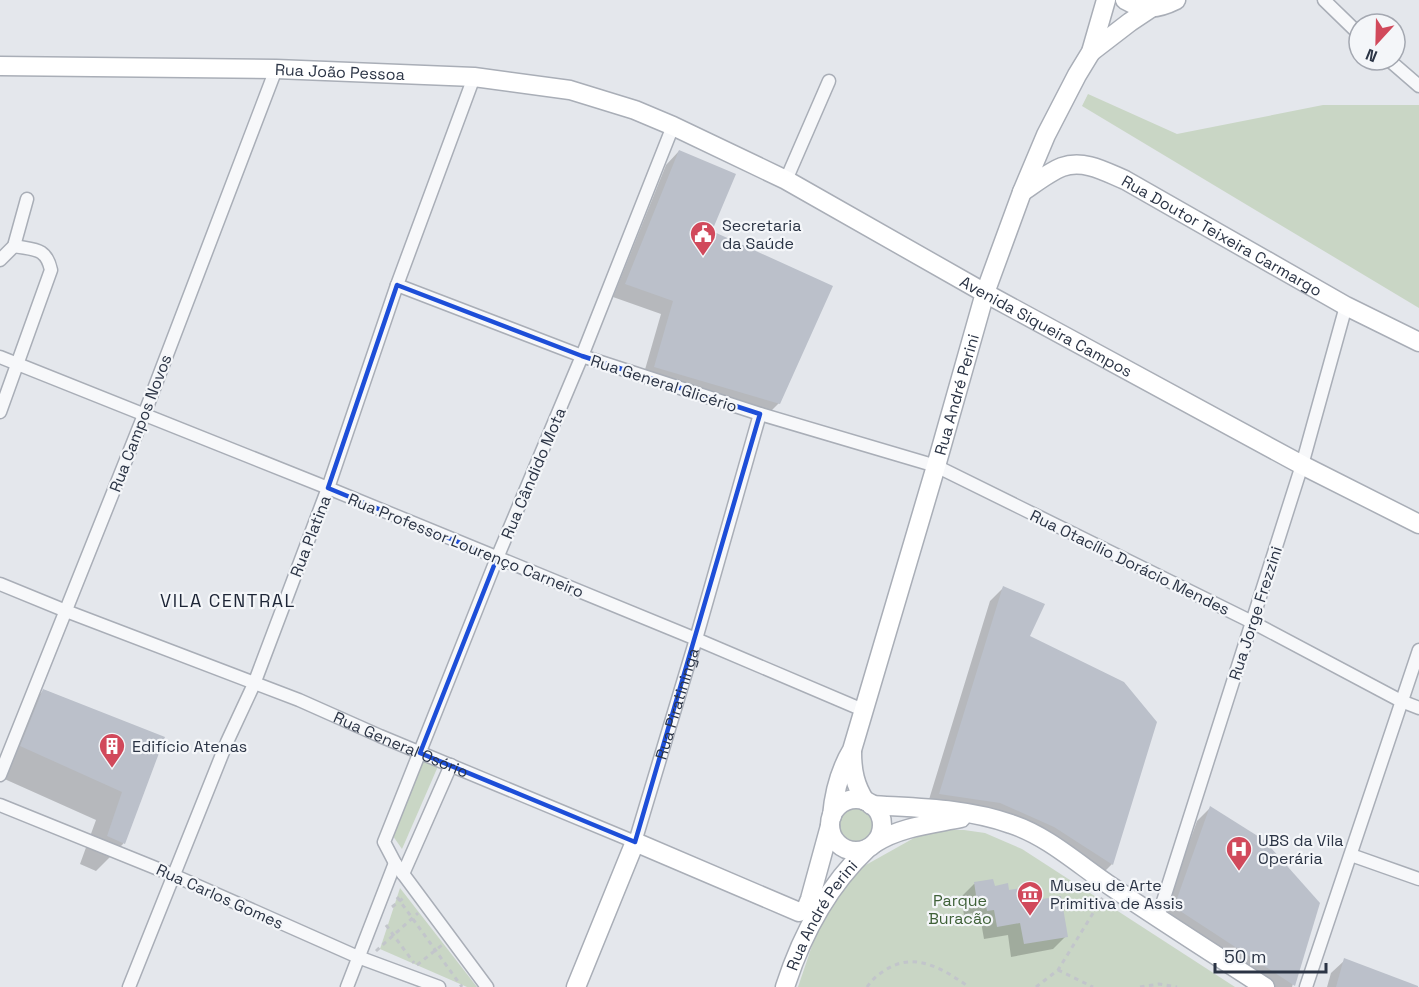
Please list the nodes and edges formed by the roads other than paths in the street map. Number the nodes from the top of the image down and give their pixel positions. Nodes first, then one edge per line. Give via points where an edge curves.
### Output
1 (1106, 0) edge
2 (1125, 0) edge
3 (1176, 0) edge
4 (1323, 0) edge
5 (1151, 8) junction
6 (1347, 23) edge
7 (1091, 52) junction
8 (0, 66) edge
9 (276, 69) junction
10 (1403, 72) edge
11 (474, 77) junction
12 (829, 81) dead end
13 (1419, 86) edge
14 (674, 126) junction
15 (786, 180) junction
16 (1022, 192) junction
17 (27, 200) dead end
18 (14, 246) junction
19 (0, 260) edge
20 (397, 285) junction
21 (985, 293) junction
22 (1346, 306) junction
23 (1419, 342) edge
24 (582, 356) junction
25 (0, 357) edge
26 (18, 364) junction
27 (0, 412) edge
28 (760, 414) junction
29 (144, 415) junction
30 (1302, 465) junction
31 (936, 466) junction
32 (328, 488) junction
33 (1419, 524) edge
34 (497, 558) junction
35 (0, 584) edge
36 (66, 611) junction
37 (1252, 622) junction
38 (696, 639) junction
39 (1419, 650) edge
40 (254, 684) junction
41 (1401, 701) junction
42 (1419, 708) edge
43 (863, 710) junction
44 (852, 750) junction
45 (420, 753) junction
46 (451, 765) junction
47 (0, 775) edge
48 (868, 803) junction
49 (0, 805) edge
50 (978, 814) junction
51 (831, 821) junction
52 (635, 842) junction
53 (871, 846) junction
54 (1351, 855) junction
55 (395, 863) junction
56 (403, 874) junction
57 (173, 875) junction
58 (1419, 879) edge
59 (799, 912) joint
60 (1158, 917) junction
61 (362, 959) junction
62 (129, 987) edge
63 (347, 987) edge
64 (439, 987) edge
65 (487, 987) edge
66 (576, 987) edge
67 (785, 987) edge
68 (1265, 987) edge
69 (1306, 987) edge

1 - 7 main road, Rua André Perini
2 - 5 main road
3 - 5 main road, Rua André Perini
4 - 6 street
5 - 7 main road, Rua André Perini
7 - 16 main road, Rua André Perini via 1046,135
8 - 9 main road, Rua João Pessoa
9 - 11 main road, Rua João Pessoa
9 - 29 street, Rua Campos Novos
10 - 13 street
11 - 14 main road, Rua João Pessoa via 570,90
11 - 20 street, Rua Platina
12 - 15 street
14 - 15 main road, Avenida Siqueira Campos
14 - 24 street, Rua Cândido Mota
15 - 21 main road, Avenida Siqueira Campos
16 - 21 main road, Rua André Perini
16 - 22 main road, Rua Doutor Teixeira Carmargo via 1061,167 1096,168 1125,180
17 - 18 street
18 - 19 street
18 - 26 street via 41,251 51,270
20 - 24 street, Rua General Glicério
20 - 32 street, Rua Platina
21 - 30 main road, Avenida Siqueira Campos
21 - 31 main road, Rua André Perini
22 - 23 main road, Rua Doutor Teixeira Carmargo
22 - 30 street, Rua Jorge Frezzini
24 - 28 street, Rua General Glicério
24 - 34 street, Rua Cândido Mota
25 - 26 street, Rua Professor Lourenço Carneiro
26 - 27 street
26 - 29 street, Rua Professor Lourenço Carneiro
28 - 31 street, Rua General Glicério
28 - 38 street, Rua Piratininga
29 - 32 street, Rua Professor Lourenço Carneiro
29 - 36 street, Rua Campos Novos
30 - 33 main road, Avenida Siqueira Campos
30 - 37 street, Rua Jorge Frezzini
31 - 37 street, Rua Otacílio Dorácio Mendes
31 - 43 main road, Rua André Perini
32 - 34 street, Rua Professor Lourenço Carneiro
32 - 40 street, Rua Platina
34 - 38 street, Rua Professor Lourenço Carneiro
34 - 45 street, Rua Cândido Mota
35 - 36 street, Rua General Osório
36 - 40 street, Rua General Osório
36 - 47 street, Rua Campos Novos
37 - 41 street, Rua Otacílio Dorácio Mendes
37 - 60 street, Rua Jorge Frezzini
38 - 43 street, Rua Professor Lourenço Carneiro
38 - 52 street, Rua Piratininga
39 - 41 street
40 - 45 street, Rua General Osório
40 - 57 street, Rua Platina via 226,742
41 - 42 street, Rua Otacílio Dorácio Mendes
41 - 54 street
43 - 44 main road, Rua André Perini
44 - 48 main road, Rua André Perini via 854,781
44 - 51 main road, Rua André Perini via 836,787
45 - 46 street, Rua General Osório
45 - 55 street, Rua Cândido Mota via 384,842
46 - 52 street, Rua General Osório
46 - 56 street
48 - 50 main road
48 - 51 main road via 845,802
48 - 53 main road via 882,825
49 - 57 street, Rua Carlos Gomes
50 - 53 main road via 903,830
50 - 60 main road via 1013,824 1044,840
51 - 53 main road via 832,836 847,850
51 - 59 main road, Rua André Perini via 810,899 806,909
52 - 59 main road, Rua General Osório
52 - 66 main road, Rua Piratininga
53 - 67 main road, Rua André Perini via 838,879 816,914
54 - 58 street
54 - 69 street
55 - 56 street, Rua Cândido Mota
55 - 61 street
56 - 65 street, Rua Cândido Mota
57 - 61 street, Rua Carlos Gomes
57 - 62 street, Rua Platina
60 - 68 main road
61 - 63 street
61 - 64 street, Rua Carlos Gomes

